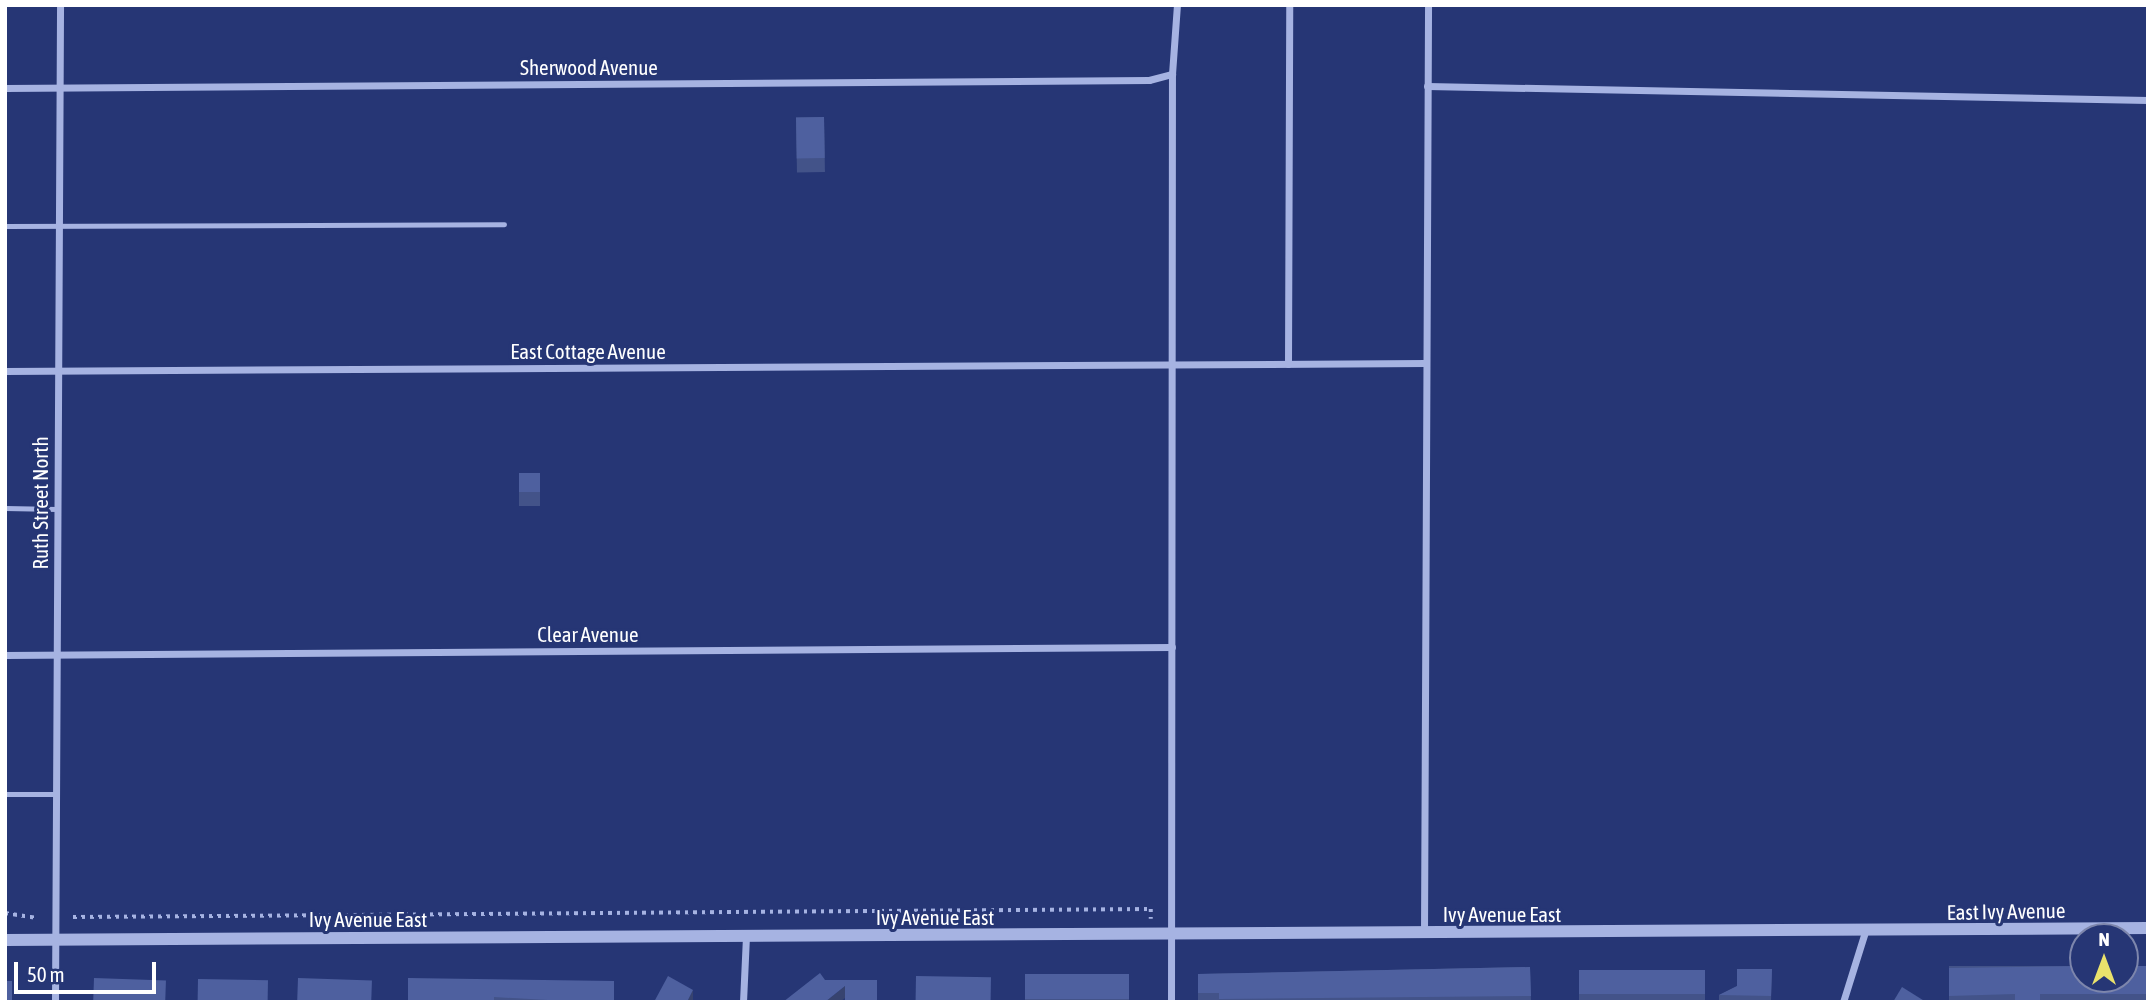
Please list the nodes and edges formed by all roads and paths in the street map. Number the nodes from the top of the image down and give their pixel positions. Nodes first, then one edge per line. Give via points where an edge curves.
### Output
1 (60, 5) edge
2 (1177, 5) edge
3 (1289, 5) edge
4 (1428, 5) edge
5 (1171, 75) junction
6 (1427, 86) junction
7 (5, 88) edge
8 (60, 88) junction
9 (2148, 100) edge
10 (504, 225) dead end
11 (5, 226) edge
12 (60, 226) junction
13 (1426, 363) junction
14 (1288, 364) junction
15 (1171, 365) junction
16 (5, 371) edge
17 (58, 371) junction
18 (5, 508) edge
19 (57, 509) junction
20 (1171, 647) junction
21 (5, 655) edge
22 (57, 655) junction
23 (5, 794) edge
24 (56, 794) junction
25 (5, 913) edge
26 (73, 917) dead end
27 (36, 918) dead end
28 (1151, 919) dead end
29 (2148, 928) edge
30 (1865, 932) junction
31 (1424, 934) junction
32 (1171, 935) junction
33 (746, 937) junction
34 (5, 940) edge
35 (55, 940) junction
36 (55, 1002) edge
37 (743, 1002) edge
38 (1171, 1002) edge
39 (1843, 1002) edge

1 - 8 street, Ruth Street North
2 - 5 street
3 - 14 street
4 - 6 street
5 - 8 street, Sherwood Avenue via 1136,80
5 - 15 street
6 - 9 street
6 - 13 street
7 - 8 street, Sherwood Avenue
8 - 12 street, Ruth Street North
10 - 12 lane
11 - 12 lane
12 - 17 street, Ruth Street North
13 - 14 street, East Cottage Avenue
13 - 31 street
14 - 15 street, East Cottage Avenue
15 - 17 street, East Cottage Avenue
15 - 20 street
16 - 17 street, East Cottage Avenue
17 - 19 street, Ruth Street North
18 - 19 lane
19 - 22 street, Ruth Street North
20 - 22 street, Clear Avenue
20 - 32 street
21 - 22 street, Clear Avenue
22 - 24 street, Ruth Street North
23 - 24 lane
24 - 35 street, Ruth Street North
25 - 27 path
26 - 28 path via 1152,909
29 - 30 street, East Ivy Avenue
30 - 31 street, Ivy Avenue East
30 - 39 street
31 - 32 street, Ivy Avenue East
32 - 33 street, Ivy Avenue East
32 - 38 street
33 - 35 street, Ivy Avenue East
33 - 37 street
34 - 35 street, Ivy Avenue East
35 - 36 street, Ruth Street North

